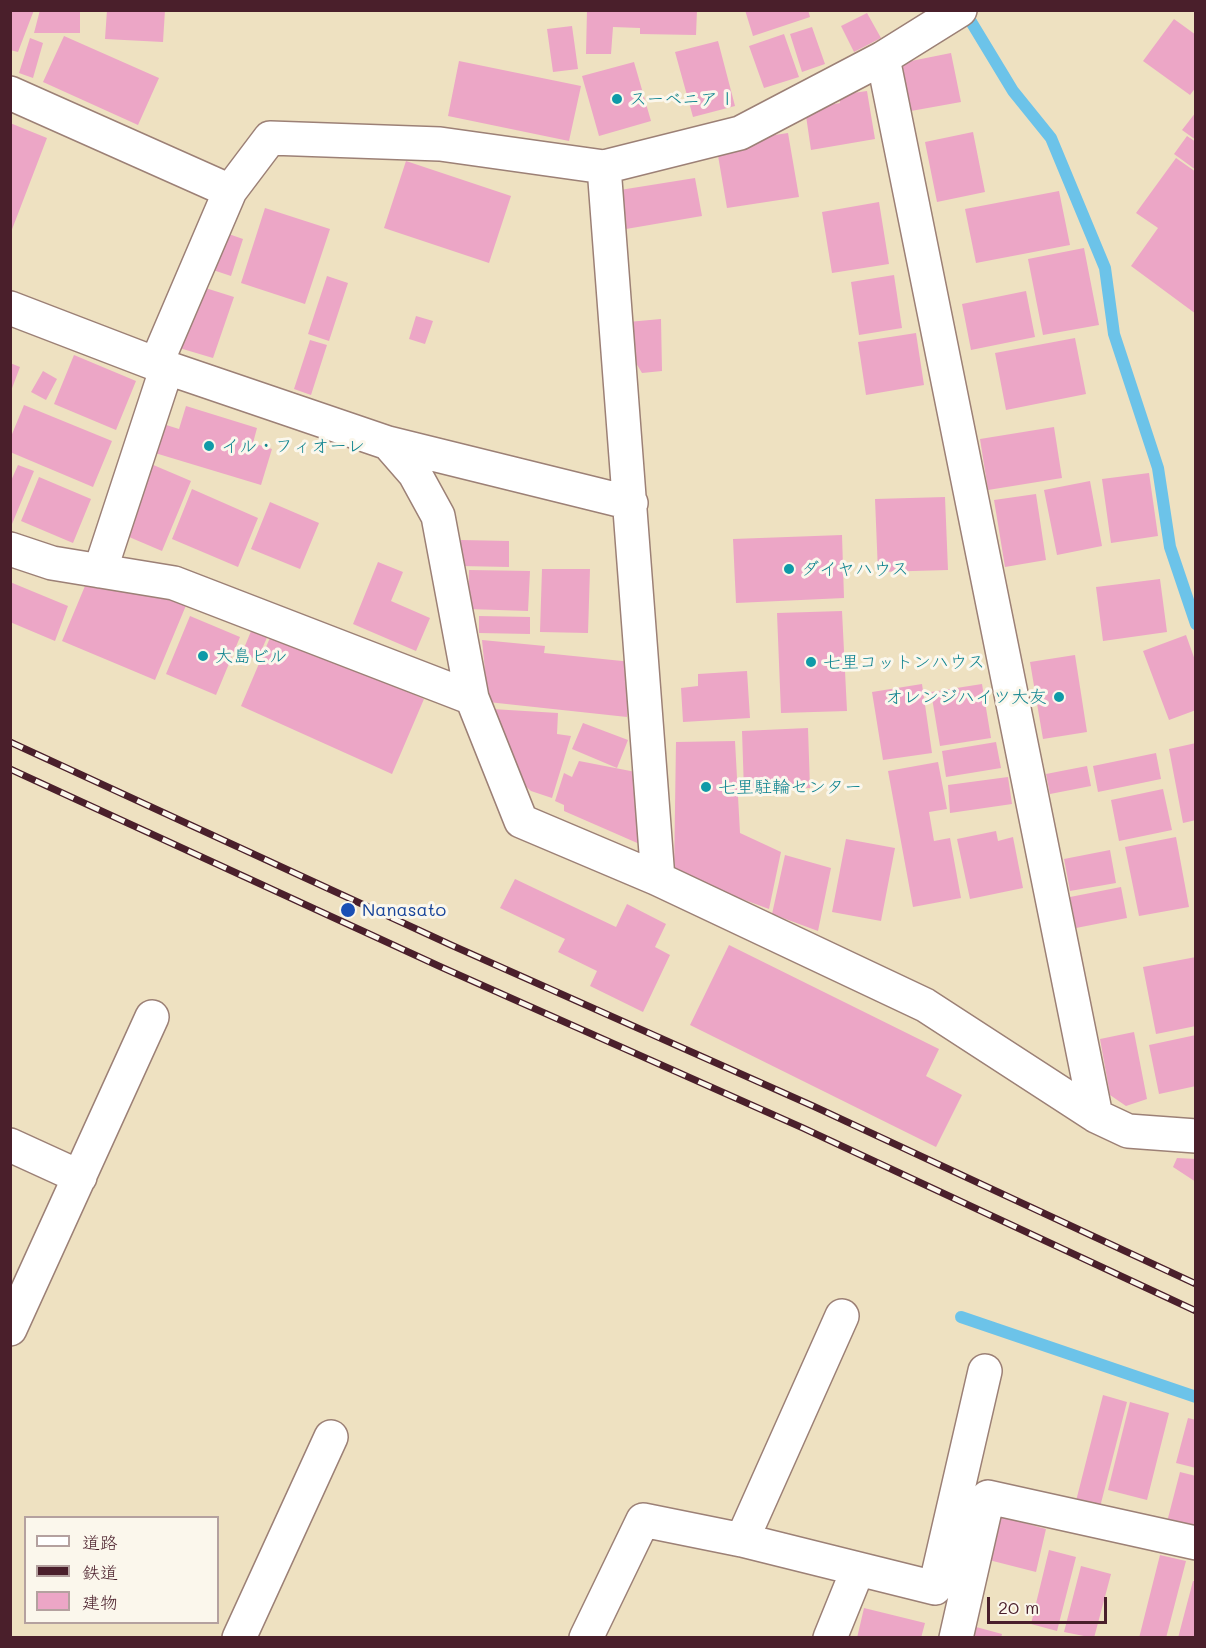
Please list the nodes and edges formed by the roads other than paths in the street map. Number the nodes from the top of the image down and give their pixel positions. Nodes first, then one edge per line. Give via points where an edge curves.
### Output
1 (960, 10) edge
2 (883, 58) junction
3 (10, 93) edge
4 (604, 167) junction
5 (230, 191) junction
6 (10, 308) edge
7 (161, 365) junction
8 (388, 443) junction
9 (631, 503) junction
10 (10, 549) edge
11 (100, 571) junction
12 (472, 698) junction
13 (658, 879) junction
14 (152, 1017) dead end
15 (1096, 1116) junction
16 (1196, 1136) edge
17 (10, 1145) edge
18 (80, 1177) junction
19 (842, 1316) dead end
20 (10, 1329) edge
21 (985, 1371) dead end
22 (331, 1437) dead end
23 (742, 1540) junction
24 (1196, 1544) edge
25 (858, 1569) junction
26 (239, 1638) edge
27 (586, 1638) edge
28 (830, 1638) edge
29 (956, 1638) edge

1 - 2 street
2 - 4 street via 740,133
2 - 15 street
3 - 5 street
4 - 5 street via 440,144 270,138
4 - 9 street
5 - 7 street
6 - 7 street
7 - 8 street
7 - 11 street
8 - 9 street
8 - 12 street via 415,474 438,516
9 - 13 street
10 - 11 street via 52,563
11 - 12 street via 174,583
12 - 13 street via 521,821
13 - 15 street via 925,1005
14 - 18 street
15 - 16 street via 1128,1131
17 - 18 street
18 - 20 street
19 - 23 street
21 - 25 street via 935,1588
22 - 26 street
23 - 25 street
23 - 27 street via 643,1520
24 - 29 street via 988,1497
25 - 28 street

